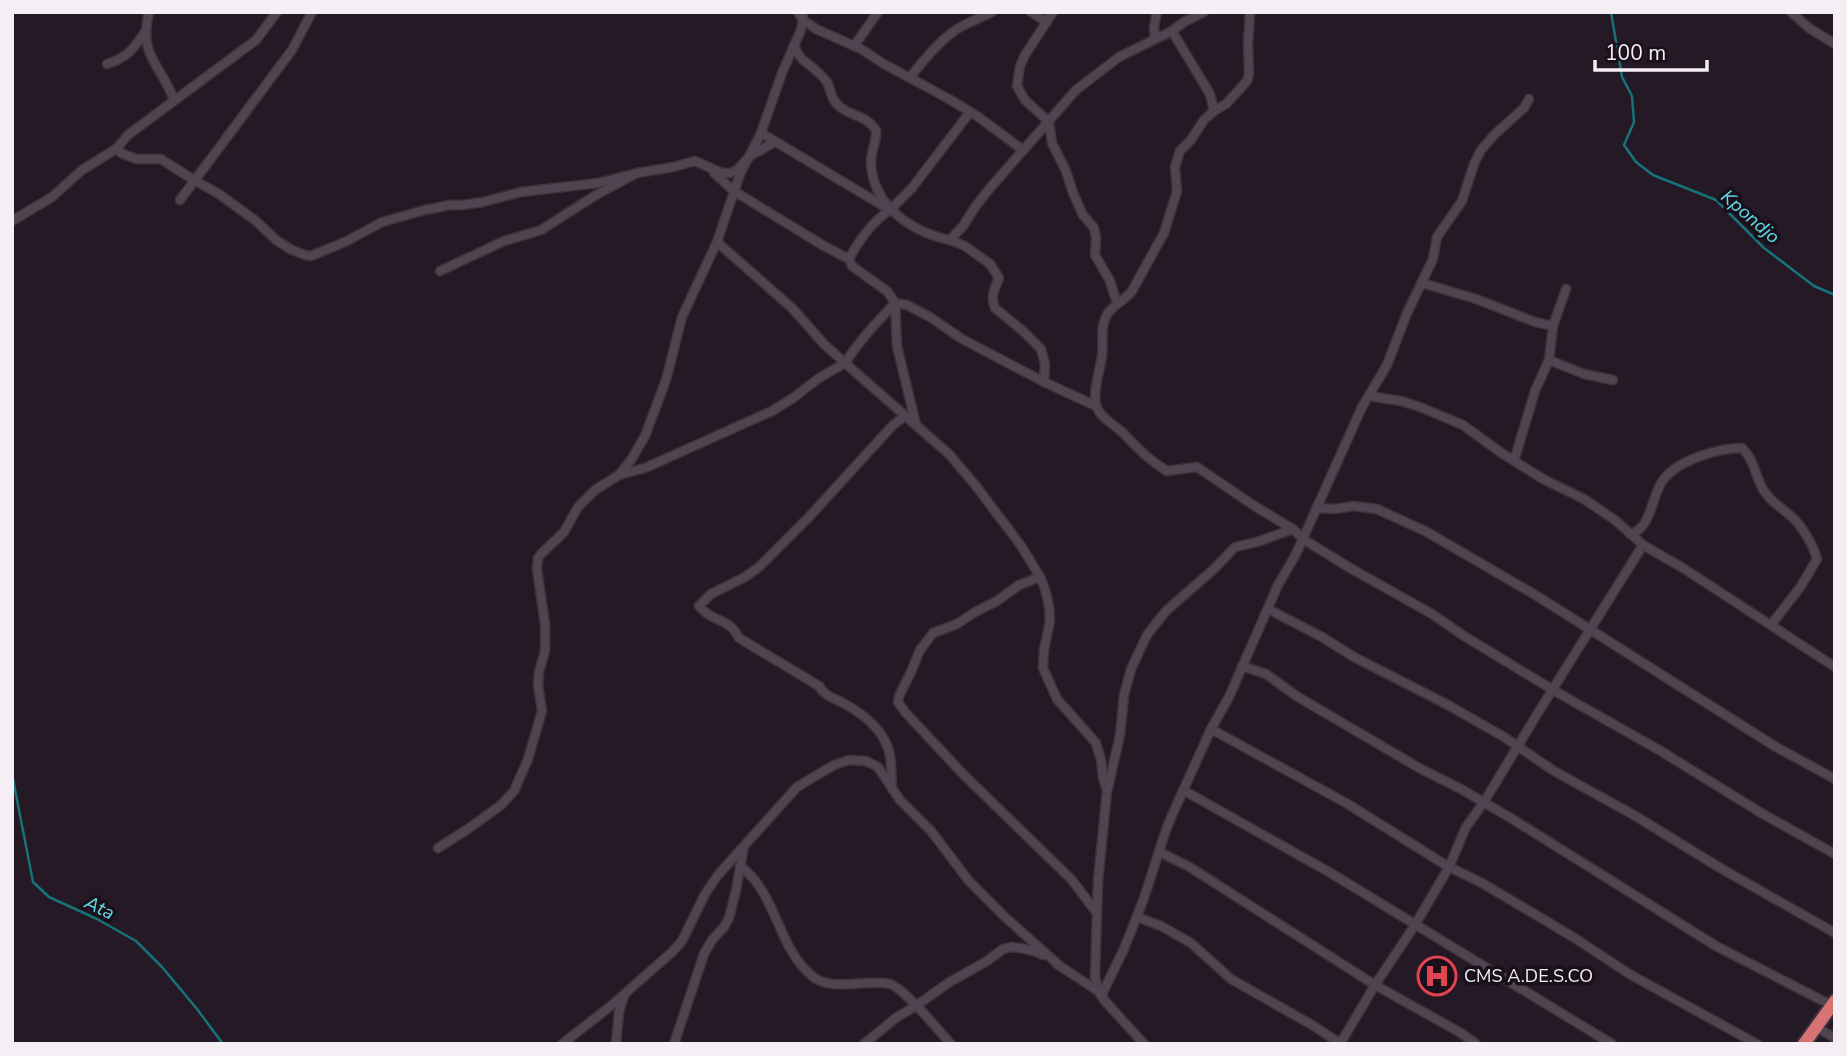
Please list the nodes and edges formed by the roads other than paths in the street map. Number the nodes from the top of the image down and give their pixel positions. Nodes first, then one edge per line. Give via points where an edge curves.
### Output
1 (149, 12) edge
2 (277, 12) edge
3 (312, 12) edge
4 (878, 12) edge
5 (976, 12) edge
6 (992, 12) edge
7 (1031, 12) edge
8 (1053, 12) edge
9 (1157, 12) edge
10 (1204, 12) edge
11 (1250, 12) edge
12 (1791, 12) edge
13 (801, 15) edge
14 (969, 22) junction
15 (1047, 22) junction
16 (1172, 31) junction
17 (145, 32) junction
18 (1155, 38) junction
19 (1835, 44) edge
20 (794, 45) junction
21 (854, 46) junction
22 (107, 64) dead end
23 (910, 77) junction
24 (1529, 99) dead end
25 (174, 100) junction
26 (1214, 111) junction
27 (970, 112) junction
28 (1049, 122) junction
29 (761, 134) junction
30 (775, 142) junction
31 (118, 147) junction
32 (1023, 150) junction
33 (750, 156) junction
34 (704, 164) junction
35 (636, 173) junction
36 (194, 180) junction
37 (734, 191) junction
38 (180, 200) dead end
39 (890, 210) junction
40 (12, 222) edge
41 (950, 240) junction
42 (716, 242) junction
43 (849, 258) junction
44 (439, 271) dead end
45 (1422, 282) junction
46 (1566, 289) dead end
47 (895, 303) junction
48 (1118, 303) junction
49 (1553, 326) junction
50 (1549, 360) junction
51 (845, 363) junction
52 (1613, 380) dead end
53 (1044, 383) junction
54 (1370, 396) junction
55 (1096, 406) junction
56 (905, 416) junction
57 (917, 426) junction
58 (1514, 461) junction
59 (619, 475) junction
60 (1317, 508) junction
61 (1293, 528) junction
62 (1630, 534) junction
63 (1303, 539) junction
64 (1643, 545) junction
65 (1040, 577) junction
66 (1268, 609) junction
67 (1771, 625) junction
68 (1590, 629) junction
69 (1242, 666) junction
70 (1835, 667) edge
71 (1553, 690) junction
72 (1211, 729) junction
73 (1517, 748) junction
74 (1835, 779) edge
75 (892, 789) junction
76 (1183, 790) junction
77 (1107, 791) junction
78 (1484, 803) junction
79 (744, 846) junction
80 (438, 848) dead end
81 (1159, 852) junction
82 (1835, 854) edge
83 (740, 866) junction
84 (1449, 867) junction
85 (1096, 912) junction
86 (1137, 917) junction
87 (1415, 925) junction
88 (1835, 933) edge
89 (1060, 966) junction
90 (1375, 985) junction
91 (1098, 991) junction
92 (625, 993) junction
93 (1104, 1000) junction
94 (1833, 1003) edge
95 (916, 1006) junction
96 (1816, 1027) junction
97 (1835, 1038) edge
98 (562, 1044) edge
99 (616, 1044) edge
100 (674, 1044) edge
101 (864, 1044) edge
102 (951, 1044) edge
103 (1144, 1044) edge
104 (1340, 1044) edge
105 (1476, 1044) edge
106 (1612, 1044) edge
107 (1757, 1044) edge
108 (1804, 1044) edge

1 - 17 street
2 - 25 street via 256,40
3 - 36 street via 292,50
4 - 21 street
5 - 14 street
6 - 14 street
7 - 15 street
8 - 15 street
9 - 18 street
10 - 16 street
11 - 26 street via 1247,81
12 - 19 street
13 - 20 street
13 - 21 street via 816,29
14 - 23 street via 954,31
15 - 28 street via 1025,55 1017,86
16 - 18 street
16 - 26 street via 1210,94
17 - 22 street via 134,49
17 - 25 street via 152,60
18 - 28 street via 1097,73
20 - 29 street
20 - 39 street via 827,83 837,105 876,130 871,164 879,194
21 - 23 street
23 - 27 street
24 - 45 street via 1482,150 1462,201 1437,237
25 - 31 street
26 - 48 street via 1180,151 1175,167 1177,191 1160,243 1132,291
27 - 32 street
27 - 39 street
28 - 32 street
28 - 48 street via 1052,143 1083,215 1094,228 1095,255
29 - 30 street
29 - 33 street
30 - 33 street
30 - 39 street
31 - 36 street via 137,159 161,159
31 - 40 street
32 - 41 street
33 - 34 street via 731,173
33 - 37 street
34 - 35 street via 695,161
34 - 37 street
35 - 36 street via 425,210 377,224 312,256 276,240 236,206
35 - 44 street via 541,230 504,241
36 - 38 street
37 - 42 street
37 - 43 street
39 - 41 street via 916,228
39 - 43 street via 873,224
41 - 53 street via 990,264 999,278 992,302 1041,349
42 - 51 street via 792,308
42 - 59 street via 681,317 666,380 645,436
43 - 47 street
45 - 49 street
45 - 54 street
46 - 49 street
47 - 51 street
47 - 53 street via 907,305
47 - 57 street via 897,346
48 - 55 street via 1103,322
49 - 50 street
50 - 52 street
50 - 58 street
51 - 56 street
51 - 59 street via 772,411 645,468
53 - 55 street
54 - 58 street via 1401,401 1463,425
54 - 60 street
55 - 61 street via 1138,450 1167,471 1197,467
56 - 57 street
56 - 75 street via 759,568 711,594 699,606 733,626 740,638 819,686 824,694 866,717 888,749
57 - 65 street via 976,486
58 - 62 street via 1584,499
59 - 80 street via 578,507 565,532 538,558 545,624 538,685 542,711 514,792
60 - 63 street
60 - 68 street via 1366,507 1394,516
61 - 63 street
61 - 77 street via 1235,547 1151,628 1131,669
62 - 64 street
62 - 67 street via 1642,528 1658,487 1674,469 1715,451 1742,448 1754,464 1762,488 1793,518 1817,559
63 - 66 street
63 - 71 street
64 - 67 street
64 - 68 street
65 - 77 street via 1050,621 1043,668 1057,699 1096,743
65 - 85 street via 933,633 920,650 898,702 964,775 1072,880
66 - 69 street
66 - 73 street via 1448,705
67 - 70 street
68 - 71 street
68 - 74 street via 1776,747
69 - 72 street
69 - 78 street via 1266,674
71 - 73 street
71 - 82 street
72 - 76 street
72 - 84 street via 1346,803
73 - 78 street
73 - 88 street
75 - 79 street via 873,764 856,759 834,765 789,794
75 - 89 street via 987,900
76 - 81 street
76 - 87 street
77 - 85 street
78 - 84 street via 1466,827
78 - 94 street via 1716,946
79 - 83 street
79 - 92 street via 705,894 682,940
81 - 86 street
81 - 90 street
83 - 95 street via 764,894 797,962 815,979 829,984 889,984
83 - 100 street via 729,918 704,954
84 - 87 street
84 - 107 street
85 - 91 street
86 - 93 street via 1102,995
86 - 104 street via 1191,943 1231,979
87 - 90 street
87 - 106 street
89 - 91 street
89 - 95 street via 1034,951 1007,948
90 - 104 street
90 - 105 street
91 - 93 street
92 - 98 street
92 - 99 street
93 - 103 street
94 - 96 highway
95 - 101 street
95 - 102 street
96 - 97 street
96 - 108 highway

